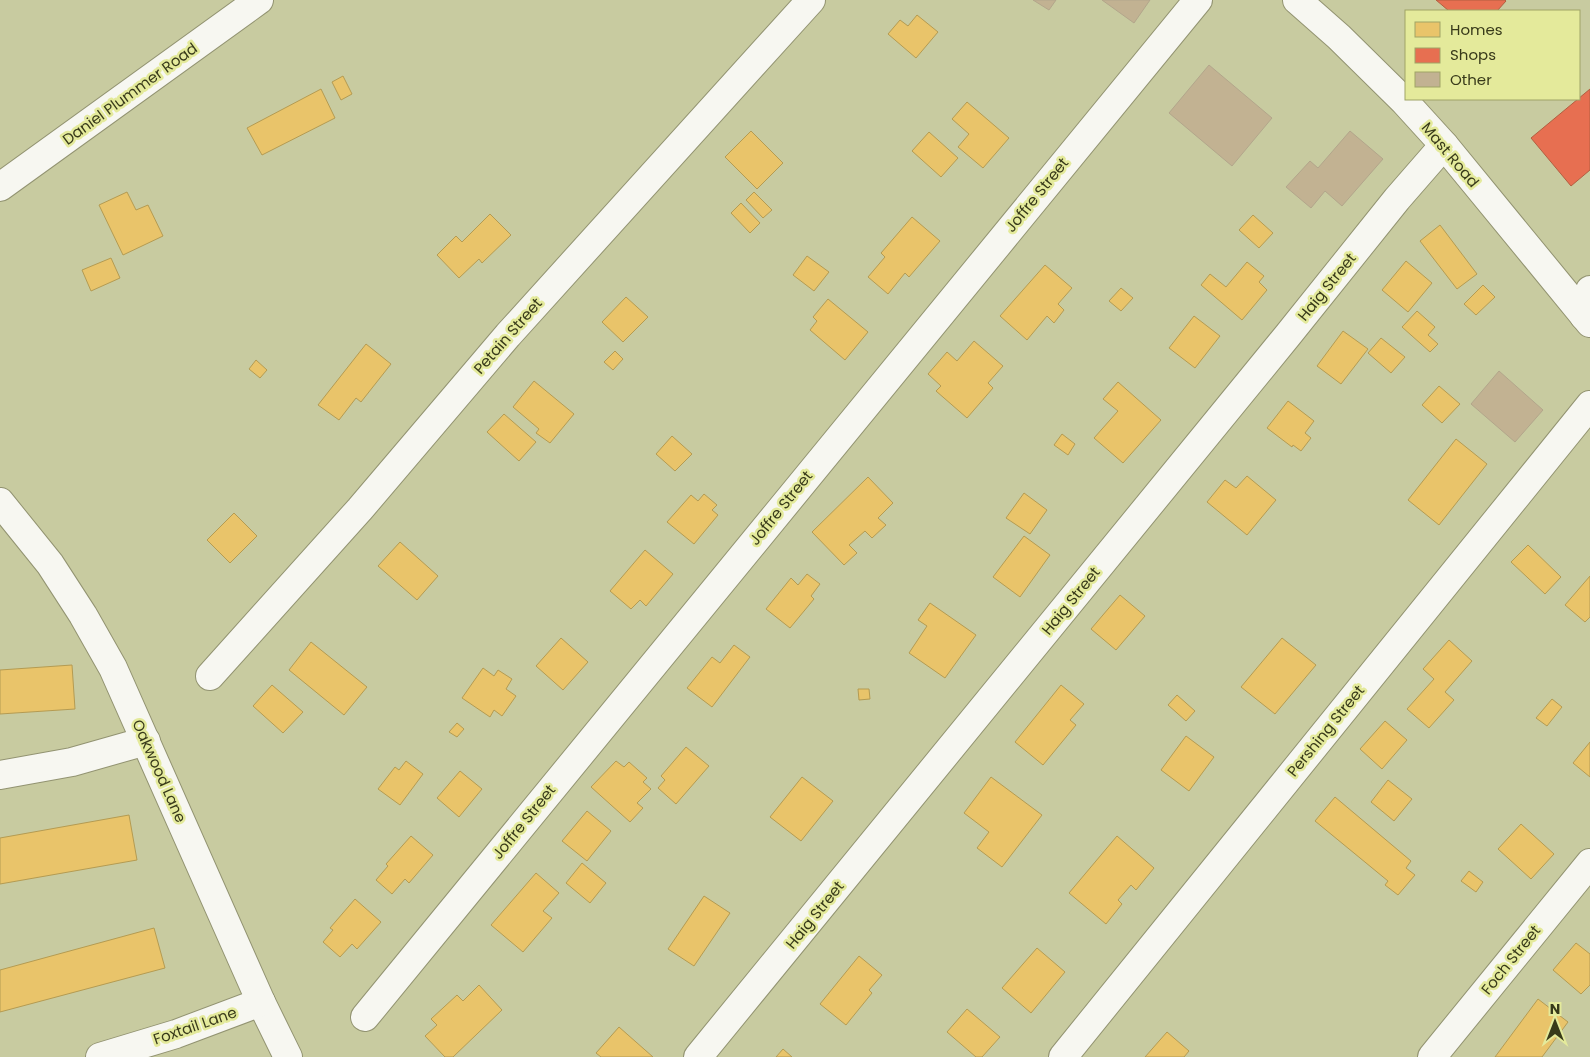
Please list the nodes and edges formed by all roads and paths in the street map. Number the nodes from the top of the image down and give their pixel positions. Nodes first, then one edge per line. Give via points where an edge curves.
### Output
1 (259, 0) edge
2 (811, 0) edge
3 (1198, 0) edge
4 (1297, 0) edge
5 (1444, 145) junction
6 (0, 187) edge
7 (1590, 290) edge
8 (1587, 319) edge
9 (1590, 405) edge
10 (0, 502) edge
11 (210, 676) dead end
12 (146, 741) junction
13 (0, 775) edge
14 (1590, 863) edge
15 (261, 1002) junction
16 (365, 1017) dead end
17 (100, 1057) edge
18 (288, 1057) edge
19 (698, 1057) edge
20 (1063, 1057) edge
21 (1432, 1057) edge

1 - 6 street, Daniel Plummer Road
2 - 11 street, Petain Street via 508,335
3 - 16 street, Joffre Street
4 - 5 street, Mast Road via 1404,101
5 - 8 street, Mast Road
5 - 19 street, Haig Street
7 - 8 street
9 - 20 street, Pershing Street
10 - 12 street, Oakwood Lane via 50,564 83,615
12 - 13 street via 72,762
12 - 15 street, Oakwood Lane
14 - 21 street, Foch Street
15 - 17 street, Foxtail Lane via 176,1034
15 - 18 street, Oakwood Lane

